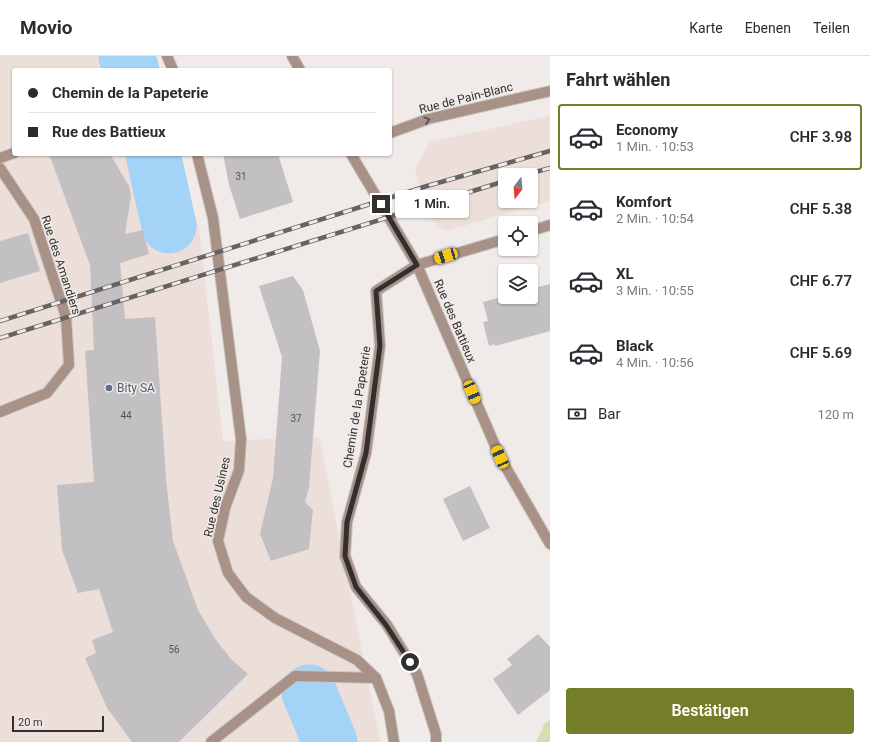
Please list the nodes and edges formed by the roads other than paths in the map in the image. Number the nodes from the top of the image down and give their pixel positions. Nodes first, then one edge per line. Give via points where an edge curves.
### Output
1 (167, 56) edge
2 (292, 56) edge
3 (172, 68) edge
4 (299, 68) edge
5 (550, 91) edge
6 (392, 131) edge
7 (12, 153) edge
8 (198, 156) edge
9 (352, 156) edge
10 (0, 158) edge
11 (0, 168) edge
12 (550, 225) edge
13 (538, 229) edge
14 (498, 241) edge
15 (417, 265) junction
16 (0, 412) edge
17 (550, 544) edge
18 (376, 678) junction
19 (211, 742) edge
20 (394, 742) edge
21 (436, 742) edge

1 - 3 street
2 - 4 street
6 -> 5 street, Rue de Pain-Blanc via 428,119
7 - 10 street
8 - 18 street, Rue des Usines via 213,218 241,439 239,470 225,508 218,541 228,573 246,597 274,618 357,660
9 - 15 street, Rue des Battieux
11 - 16 street, Rue des Amandiers via 34,219 66,317 69,364 47,393
12 - 13 street
14 - 15 street
15 - 17 street, Rue des Battieux via 500,457
15 - 21 street, Chemin de la Papeterie via 376,291 380,346 366,453 347,522 345,556 356,587 386,625 417,674 436,734
18 - 19 street via 295,676
18 - 20 street, Rue des Usines via 389,711

